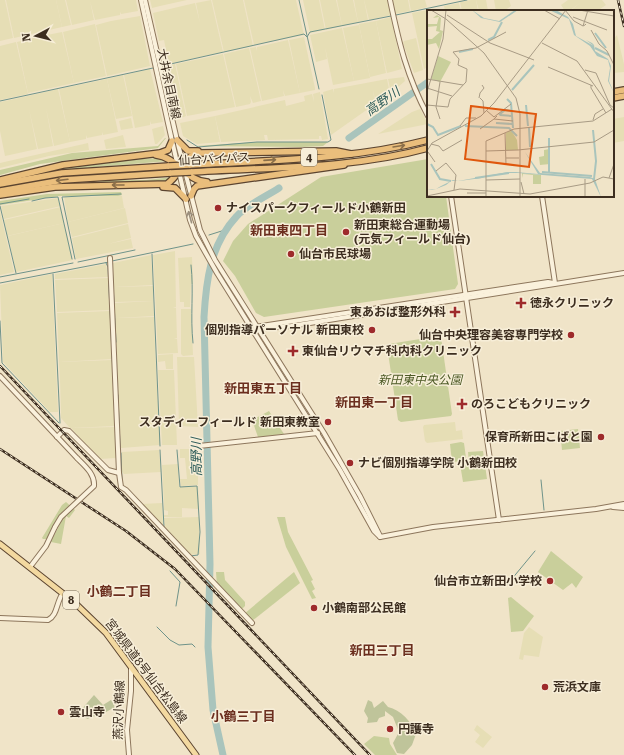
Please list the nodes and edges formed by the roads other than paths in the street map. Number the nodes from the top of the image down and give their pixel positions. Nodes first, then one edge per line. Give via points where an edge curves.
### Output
1 (141, 0) edge
2 (145, 0) edge
3 (390, 0) edge
4 (624, 90) edge
5 (614, 92) edge
6 (624, 96) edge
7 (614, 98) edge
8 (427, 114) edge
9 (427, 140) edge
10 (174, 141) junction
11 (427, 148) edge
12 (211, 152) junction
13 (351, 154) junction
14 (150, 155) junction
15 (352, 162) junction
16 (183, 170) junction
17 (0, 180) edge
18 (215, 183) junction
19 (0, 184) edge
20 (144, 186) junction
21 (0, 191) edge
22 (0, 195) edge
23 (451, 197) edge
24 (542, 197) edge
25 (188, 198) junction
26 (110, 260) dead end
27 (624, 273) edge
28 (555, 283) junction
29 (466, 296) junction
30 (256, 328) junction
31 (0, 376) edge
32 (318, 433) junction
33 (57, 437) junction
34 (200, 446) dead end
35 (119, 473) junction
36 (624, 504) edge
37 (612, 507) junction
38 (624, 508) edge
39 (499, 520) junction
40 (380, 537) junction
41 (0, 544) edge
42 (30, 568) junction
43 (63, 594) junction
44 (0, 618) edge
45 (252, 623) dead end
46 (131, 666) junction
47 (129, 755) edge
48 (196, 755) edge

1 - 10 street, 大井余目南線
2 - 10 street
3 - 8 street via 401,51
4 - 5 highway
6 - 7 highway
13 -> 9 highway, 仙台バイパス / 4
10 - 12 highway via 188,150
10 - 14 highway via 168,150
10 - 16 street
11 - 15 highway, 仙台バイパス / 4
12 - 13 highway via 336,151
12 - 16 highway via 193,154
19 -> 13 highway, 仙台バイパス / 4, bridge via 62,173
14 - 16 highway via 167,158
14 - 17 highway via 63,165
15 - 16 highway, 仙台バイパス / 4
15 - 18 highway via 338,167
16 - 18 highway via 197,180
16 - 20 highway via 167,184
16 -> 21 highway, 仙台バイパス / 4, bridge via 63,180
16 - 25 street
18 - 25 highway via 197,186
20 -> 22 highway via 55,187
20 - 25 highway via 175,188
23 - 29 street
24 - 28 street
25 - 30 street via 208,248
30 -> 25 street via 206,253 194,230
26 - 35 street
27 - 28 street
28 - 29 street via 548,282
29 - 30 street
29 - 39 street
30 - 32 street
30 - 40 street via 324,433
31 - 33 street
32 - 34 street
32 - 40 street via 374,531
33 - 35 street via 64,430 69,431 108,470
33 - 42 street, bridge via 91,473 94,486 61,517 46,546
35 - 45 street via 121,487
36 - 37 street
37 - 38 street
37 - 39 street
39 - 40 street via 433,527
41 - 42 main road, 宮城県道8号仙台松島線 / 8
42 - 43 main road, 宮城県道8号仙台松島線 / 8
43 - 44 street via 54,616 48,620
43 - 46 main road, 宮城県道8号仙台松島線 / 8 via 89,615
46 - 47 street, 燕沢小鶴線 via 127,730
46 - 48 main road, 宮城県道8号仙台松島線 / 8

